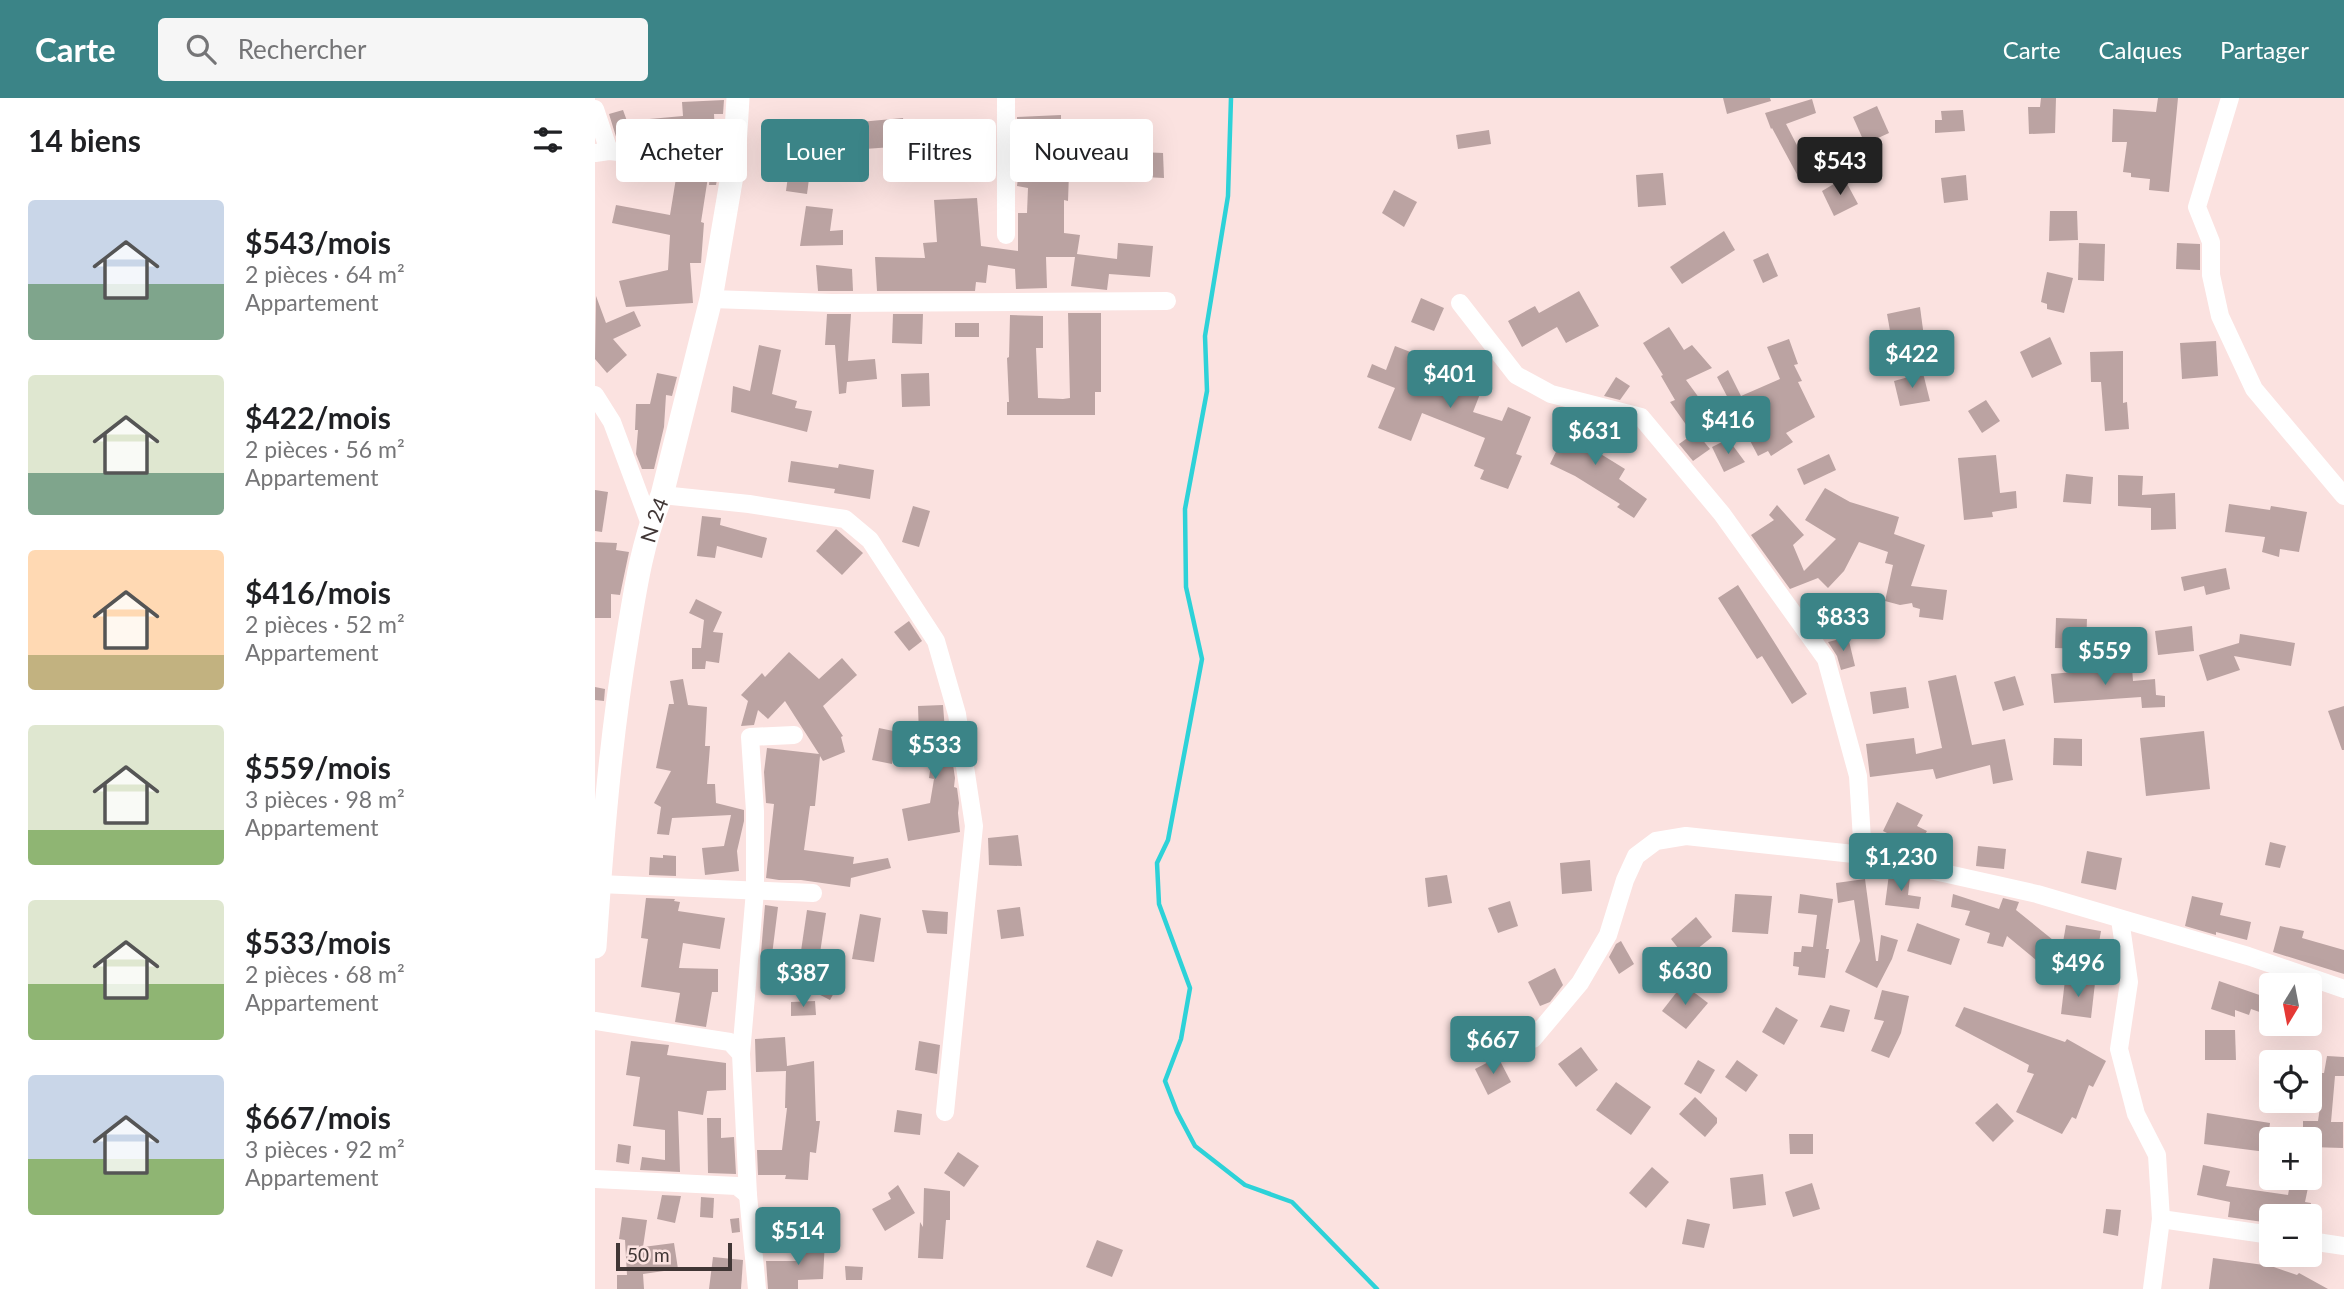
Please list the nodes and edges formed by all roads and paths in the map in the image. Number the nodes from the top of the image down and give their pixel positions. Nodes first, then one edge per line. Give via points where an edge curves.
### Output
1 (738, 98) edge
2 (1006, 98) edge
3 (2230, 98) edge
4 (595, 109) edge
5 (737, 119) edge
6 (602, 152) edge
7 (731, 182) edge
8 (1006, 235) dead end
9 (711, 299) junction
10 (1167, 301) dead end
11 (1460, 303) dead end
12 (595, 394) edge
13 (661, 495) junction
14 (2344, 496) edge
15 (650, 524) junction
16 (794, 735) dead end
17 (603, 744) edge
18 (1863, 855) junction
19 (599, 884) junction
20 (755, 891) junction
21 (813, 893) dead end
22 (2119, 919) junction
23 (595, 936) edge
24 (2344, 989) edge
25 (595, 1021) edge
26 (1533, 1039) dead end
27 (741, 1054) junction
28 (945, 1112) dead end
29 (595, 1179) edge
30 (748, 1195) junction
31 (2161, 1219) junction
32 (2259, 1233) edge
33 (2322, 1243) edge
34 (2344, 1246) edge
35 (757, 1289) edge
36 (2152, 1289) edge

1 - 5 main road, N 24
2 - 8 street
3 - 14 street via 2197,206 2211,242 2211,275 2220,316 2254,389
4 - 6 street
7 - 9 main road, N 24
9 - 10 street
9 - 13 main road, N 24
11 - 18 street via 1516,375 1551,394 1641,417 1723,514 1826,659 1858,776
12 - 15 street via 612,422
13 - 15 main road, N 24
13 - 28 street via 845,519 870,540 936,641 957,714 974,826
15 - 17 main road, N 24
16 - 20 street via 750,737
17 - 19 main road, N 24
18 - 22 street via 2037,894
18 - 26 street via 1686,836 1656,841 1636,856 1608,935 1580,983
19 - 20 street
19 - 23 main road, N 24
20 - 21 street
20 - 27 street
22 - 24 street
22 - 31 street via 2129,982 2119,1049 2136,1114 2157,1155
25 - 27 street via 730,1042
27 - 30 street
29 - 30 street via 737,1186
30 - 35 street
31 - 32 street
31 - 36 street
33 - 34 street

